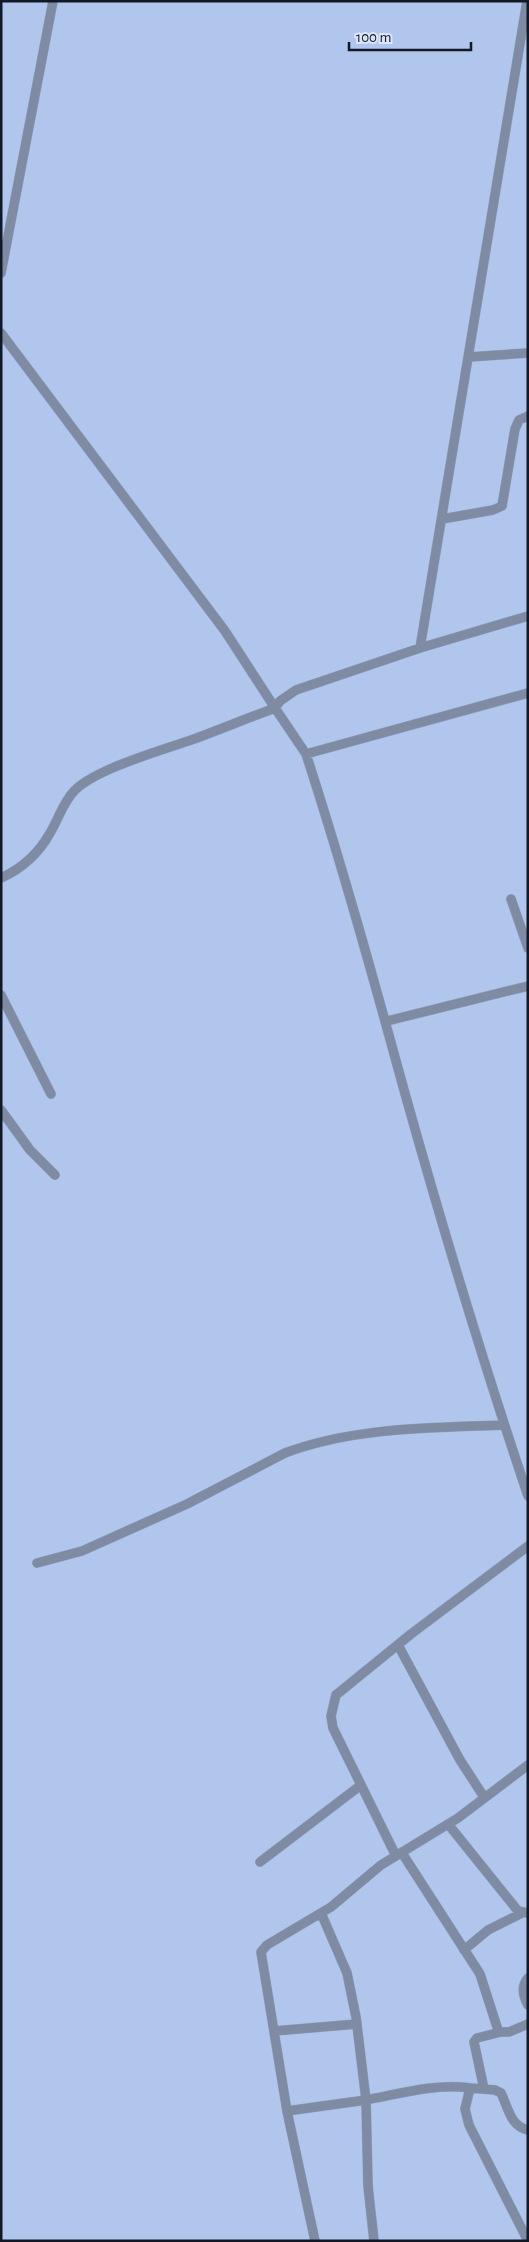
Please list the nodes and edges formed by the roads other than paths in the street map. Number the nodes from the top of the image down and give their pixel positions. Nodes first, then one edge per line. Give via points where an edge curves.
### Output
1 (53, 1) edge
2 (527, 1) edge
3 (525, 37) edge
4 (1, 273) edge
5 (1, 333) edge
6 (528, 353) edge
7 (469, 357) junction
8 (528, 416) edge
9 (442, 519) junction
10 (528, 616) edge
11 (420, 648) junction
12 (528, 693) edge
13 (275, 708) junction
14 (306, 754) junction
15 (1, 878) edge
16 (511, 898) dead end
17 (528, 948) edge
18 (528, 986) edge
19 (1, 995) edge
20 (387, 1021) junction
21 (51, 1094) dead end
22 (1, 1110) edge
23 (55, 1175) dead end
24 (504, 1425) junction
25 (528, 1496) edge
26 (528, 1546) edge
27 (37, 1564) dead end
28 (398, 1645) junction
29 (528, 1766) edge
30 (361, 1786) junction
31 (484, 1797) junction
32 (448, 1824) junction
33 (399, 1855) junction
34 (260, 1862) dead end
35 (525, 1913) edge
36 (321, 1914) junction
37 (464, 1950) junction
38 (528, 1978) edge
39 (528, 2005) edge
40 (357, 2024) junction
41 (528, 2024) edge
42 (274, 2031) junction
43 (501, 2032) junction
44 (470, 2088) junction
45 (484, 2089) junction
46 (366, 2100) junction
47 (287, 2111) junction
48 (528, 2130) edge
49 (315, 2241) edge
50 (374, 2241) edge
51 (528, 2241) edge

1 - 4 street
2 - 3 street
3 - 7 street
5 - 13 street via 225,631
6 - 7 street
7 - 9 street
8 - 9 street via 519,420 515,429 502,506
9 - 11 street
10 - 11 street
11 - 13 street via 296,690
12 - 14 street
13 - 14 street
13 - 15 street via 146,755 87,781 66,801 51,832 32,858
14 - 20 street via 339,854
16 - 17 street
18 - 20 street
19 - 21 street
20 - 24 street via 434,1194
22 - 23 street via 30,1150
24 - 25 street
24 - 27 street via 402,1430 300,1447 188,1504 82,1552
26 - 28 street
28 - 30 street via 336,1695 333,1706 334,1728
28 - 31 street via 460,1760
29 - 31 street
30 - 33 street
30 - 34 street
31 - 32 street
32 - 33 street
32 - 35 street via 518,1912
33 - 36 street via 381,1865
33 - 37 street
35 - 37 street via 488,1930
36 - 40 street via 344,1964
36 - 42 street via 267,1945 261,1952
37 - 43 street via 484,1984 496,2026
38 - 39 street via 523,1986
40 - 42 street
40 - 46 street
41 - 43 street
42 - 47 street
43 - 45 street via 477,2038 474,2042
44 - 45 street
44 - 46 street via 437,2088
44 - 51 street via 465,2109 469,2125
45 - 48 street via 501,2093 514,2122
46 - 47 street
46 - 50 street via 368,2186
47 - 49 street

